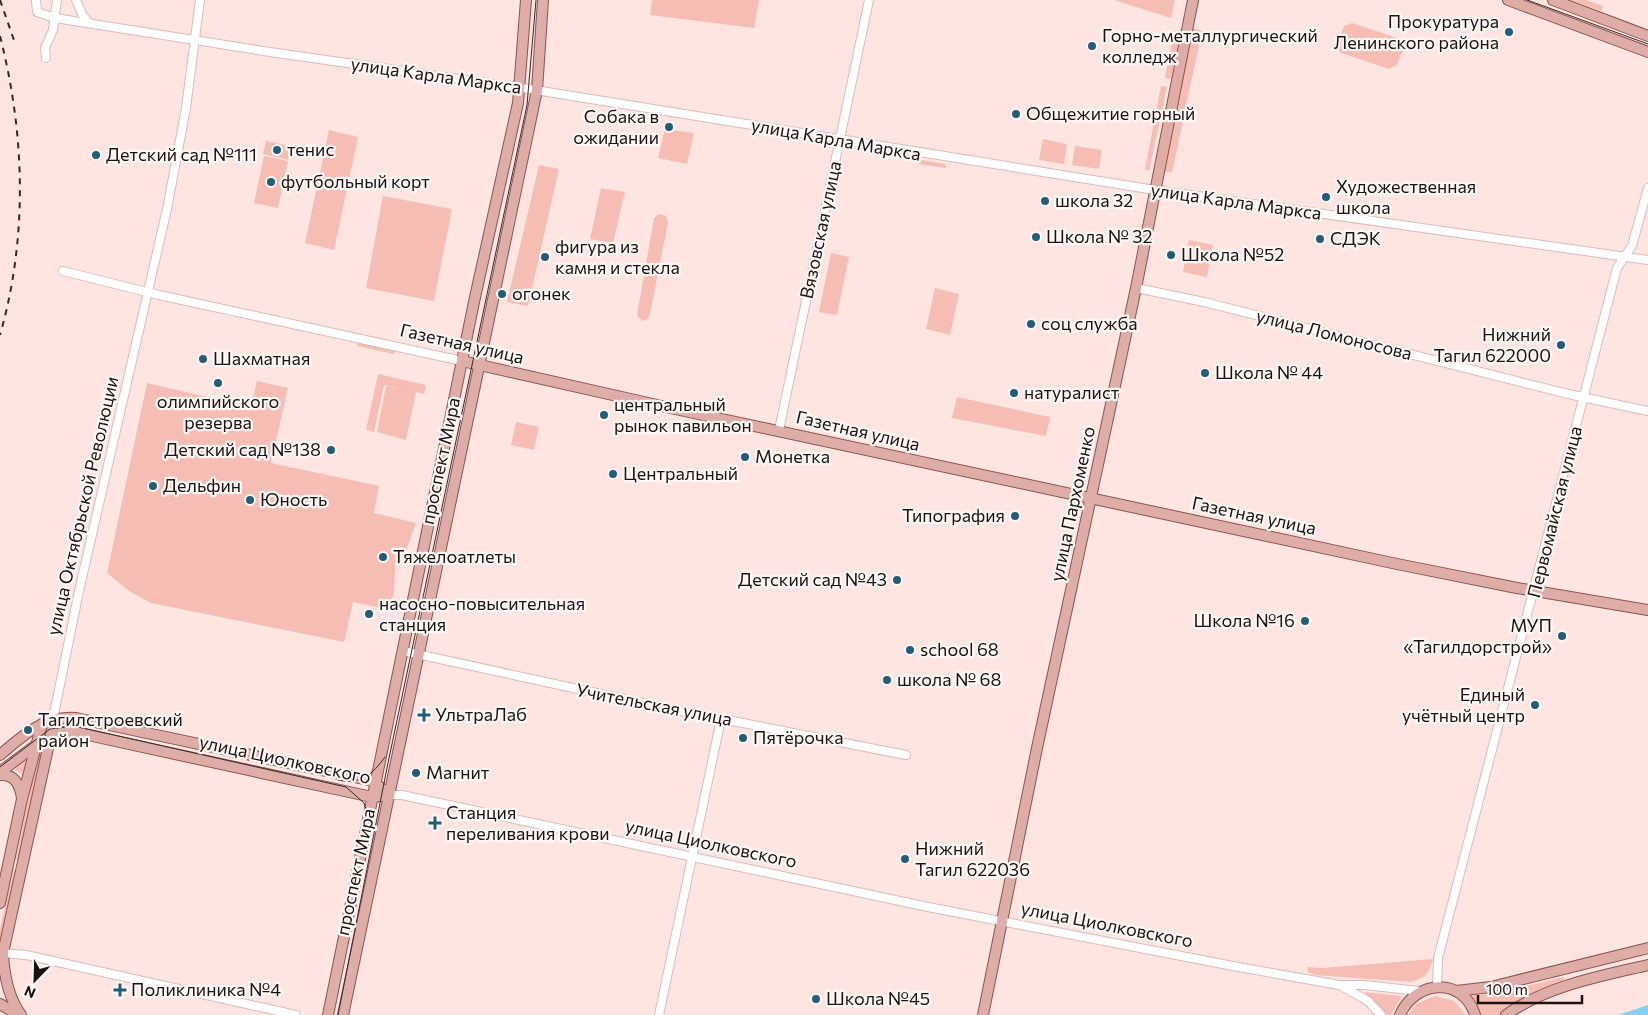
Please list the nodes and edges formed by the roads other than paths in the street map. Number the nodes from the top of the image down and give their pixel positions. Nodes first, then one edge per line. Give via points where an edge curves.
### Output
1 (36, 0) edge
2 (57, 0) edge
3 (76, 0) edge
4 (200, 0) edge
5 (526, 0) edge
6 (543, 0) edge
7 (870, 0) edge
8 (1192, 0) edge
9 (1508, 0) edge
10 (1553, 0) edge
11 (55, 18) junction
12 (89, 23) junction
13 (1648, 36) edge
14 (195, 39) junction
15 (1648, 52) edge
16 (46, 58) dead end
17 (521, 89) junction
18 (537, 90) junction
19 (840, 140) junction
20 (1648, 188) edge
21 (1155, 190) junction
22 (1624, 256) junction
23 (1648, 260) edge
24 (63, 272) dead end
25 (1136, 288) junction
26 (148, 292) junction
27 (462, 360) junction
28 (479, 364) junction
29 (1584, 398) junction
30 (1648, 411) edge
31 (779, 430) junction
32 (1092, 498) junction
33 (1534, 591) junction
34 (1648, 610) edge
35 (403, 651) junction
36 (417, 654) junction
37 (53, 719) junction
38 (721, 719) junction
39 (42, 724) junction
40 (51, 736) junction
41 (36, 745) junction
42 (906, 755) dead end
43 (0, 756) edge
44 (0, 774) edge
45 (375, 781) junction
46 (389, 795) junction
47 (372, 797) junction
48 (22, 799) junction
49 (693, 856) junction
50 (5, 862) edge
51 (21, 865) junction
52 (0, 904) edge
53 (1003, 922) junction
54 (1648, 948) edge
55 (3, 953) junction
56 (1648, 965) edge
57 (1339, 985) junction
58 (1437, 986) junction
59 (1456, 991) junction
60 (1419, 992) junction
61 (0, 1004) edge
62 (19, 1015) edge
63 (296, 1015) edge
64 (328, 1015) edge
65 (343, 1015) edge
66 (659, 1015) edge
67 (983, 1015) edge
68 (1380, 1015) edge
69 (1400, 1015) edge
70 (1475, 1015) edge
71 (1506, 1015) edge

1 - 11 street, улица Карла Маркса via 37,12
2 - 11 street
3 - 12 street
4 - 14 street, улица Октябрьской Революции
5 - 17 main road, проспект Мира
6 - 18 main road, проспект Мира
7 - 19 street, Вязовская улица
8 - 21 main road, улица Пархоменко
9 - 15 main road
10 - 13 main road
11 - 12 street, улица Карла Маркса
11 - 16 street
12 - 14 street, улица Карла Маркса
14 - 17 street, улица Карла Маркса
14 - 26 street, улица Октябрьской Революции via 186,108
17 - 18 street, улица Карла Маркса
17 - 27 main road, проспект Мира
18 - 19 street, улица Карла Маркса
18 - 28 main road, проспект Мира
19 - 21 street, улица Карла Маркса
19 - 31 street, Вязовская улица
20 - 22 street, Первомайская улица via 1632,246
21 - 22 street, улица Карла Маркса
21 - 25 main road, улица Пархоменко
22 - 23 street, улица Карла Маркса
22 - 29 street, Первомайская улица via 1617,268
24 - 26 street, Газетная улица
25 - 29 street, улица Ломоносова via 1204,302
25 - 32 main road, улица Пархоменко
26 - 27 street, Газетная улица
26 - 37 street, улица Октябрьской Революции
27 - 28 main road, Газетная улица
27 - 35 main road, проспект Мира
28 - 31 main road, Газетная улица
28 - 36 main road, проспект Мира
29 - 30 street, улица Ломоносова
29 - 33 street, Первомайская улица
31 - 32 main road, Газетная улица
32 - 33 main road, Газетная улица
32 - 53 main road, улица Пархоменко
33 - 34 main road, Газетная улица
33 - 58 street, Первомайская улица via 1438,958
35 - 36 street, Учительская улица
35 - 45 main road, проспект Мира
36 - 38 street, Учительская улица
36 - 46 main road, проспект Мира
37 - 39 main road, улица Циолковского
37 - 40 main road, улица Октябрьской Революции
37 - 45 main road, улица Циолковского via 76,718
38 - 42 street, Учительская улица
38 - 49 street
39 - 41 main road
39 - 43 main road, улица Циолковского
40 - 41 street, улица Циолковского
40 - 47 main road, улица Циолковского via 74,732
40 - 51 main road, улица Октябрьской Революции
41 - 44 main road, улица Циолковского
41 - 48 main road
44 - 48 main road via 17,782
45 - 46 main road
45 - 47 main road, проспект Мира
46 - 47 main road, улица Циолковского
46 - 49 street, улица Циолковского
46 - 65 main road, проспект Мира
47 - 64 main road, проспект Мира
48 - 50 main road
49 - 53 street, улица Циолковского
49 - 66 street
50 - 51 main road
50 - 52 main road
51 - 55 main road, улица Октябрьской Революции
53 - 57 street, улица Циолковского
53 - 67 main road, улица Пархоменко
54 - 59 main road via 1490,987
55 - 62 main road, улица Октябрьской Революции via 8,989
55 - 63 street via 26,955
56 - 71 main road via 1575,984 1544,995
57 - 60 street, улица Циолковского
57 - 68 street, улица Циолковского via 1368,1000
58 - 59 main road
58 - 60 main road
59 - 70 main road via 1466,998
60 - 69 main road via 1404,1006
61 - 62 main road

